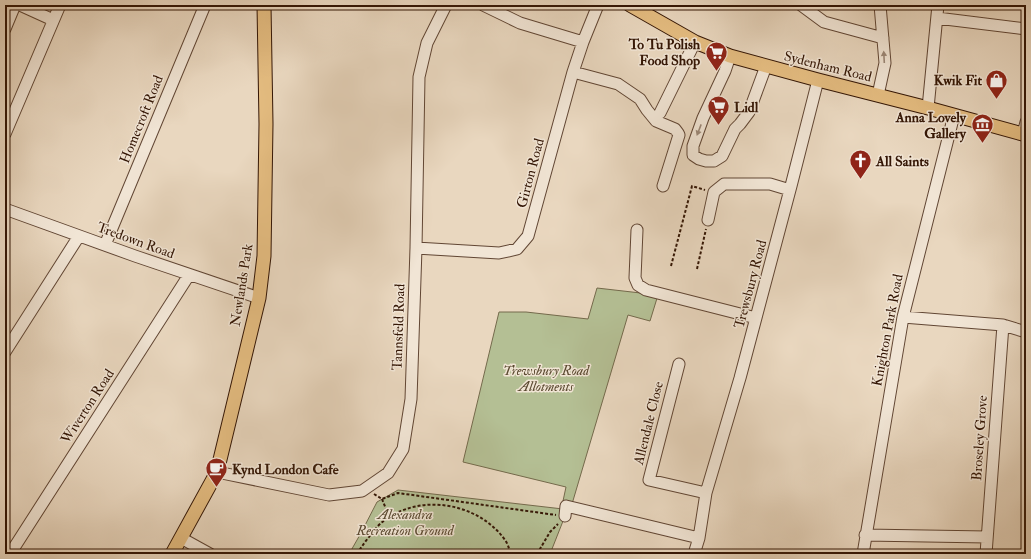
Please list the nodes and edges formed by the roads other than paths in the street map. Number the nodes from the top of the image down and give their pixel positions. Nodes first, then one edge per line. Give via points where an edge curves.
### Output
1 (15, 5) edge
2 (20, 5) edge
3 (60, 5) edge
4 (205, 5) edge
5 (264, 5) edge
6 (446, 5) edge
7 (483, 5) edge
8 (598, 5) edge
9 (801, 5) edge
10 (880, 5) edge
11 (938, 5) edge
12 (633, 6) edge
13 (937, 18) junction
14 (53, 20) junction
15 (5, 28) edge
16 (1026, 29) edge
17 (883, 38) junction
18 (583, 42) junction
19 (695, 42) junction
20 (730, 56) junction
21 (766, 66) junction
22 (573, 72) junction
23 (818, 80) junction
24 (878, 95) junction
25 (928, 108) junction
26 (660, 113) dead end
27 (954, 115) junction
28 (1025, 130) edge
29 (5, 134) edge
30 (663, 186) dead end
31 (790, 190) junction
32 (5, 209) edge
33 (708, 220) road end
34 (637, 230) dead end
35 (80, 236) junction
36 (105, 245) junction
37 (416, 248) junction
38 (189, 275) junction
39 (259, 298) junction
40 (903, 317) junction
41 (756, 318) junction
42 (1003, 325) junction
43 (1026, 332) edge
44 (5, 352) edge
45 (679, 364) dead end
46 (218, 472) junction
47 (706, 493) junction
48 (565, 516) road end
49 (865, 535) junction
50 (987, 537) junction
51 (181, 538) junction
52 (699, 538) junction
53 (10, 554) edge
54 (172, 554) edge
55 (210, 554) edge
56 (694, 554) edge
57 (863, 554) edge
58 (986, 554) edge

1 - 15 street
2 - 14 street
3 - 14 street
4 - 36 street, Homecroft Road
5 - 39 main road, Newlands Park via 264,256
6 - 37 street, Tannsfeld Road via 427,43 420,77
7 - 18 street via 520,24
8 - 18 street, Girton Road
9 - 17 street via 824,22
10 - 17 street
11 - 13 street
12 - 19 main road, Sydenham Road
13 - 16 street
13 - 25 street
14 - 29 street
24 -> 17 street via 885,63
18 - 22 street, Girton Road
19 - 20 main road, Sydenham Road
19 - 26 street
20 - 21 main road, Sydenham Road
20 -> 21 street via 693,146 693,154 706,161 714,161 722,156 735,129 749,112
21 - 23 main road, Sydenham Road
22 - 30 street via 618,84 640,99 656,121 675,129 679,135
22 - 37 street, Girton Road via 528,236 517,249 498,253
23 - 24 main road, Sydenham Road
23 - 31 street, Trewsbury Road
24 - 25 main road, Sydenham Road
25 - 27 main road, Sydenham Road
27 - 28 main road, Sydenham Road
27 - 40 street, Knighton Park Road
31 - 33 street via 770,184 724,184 714,192
31 - 41 street, Trewsbury Road
32 - 35 street, Tredown Road
34 - 41 street via 635,278 638,285 646,290
35 - 36 street, Tredown Road
35 - 44 street
36 - 38 street, Tredown Road
37 - 46 street, Tannsfeld Road via 411,399 403,450 388,473 362,491 329,494
38 - 39 street, Tredown Road
38 - 53 street, Wiverton Road
39 - 46 main road, Newlands Park
40 - 42 street
40 - 49 street, Knighton Park Road
41 - 47 street, Trewsbury Road
42 - 43 street
42 - 50 street, Broseley Grove
45 - 47 street, Allendale Close via 650,480
46 - 51 main road, Newlands Park
47 - 52 street, Trewsbury Road
48 - 52 street via 566,506
49 - 50 street
49 - 57 street, Knighton Park Road
50 - 58 street, Broseley Grove
51 - 54 main road, Newlands Park
51 - 55 street
52 - 56 street, Trewsbury Road

